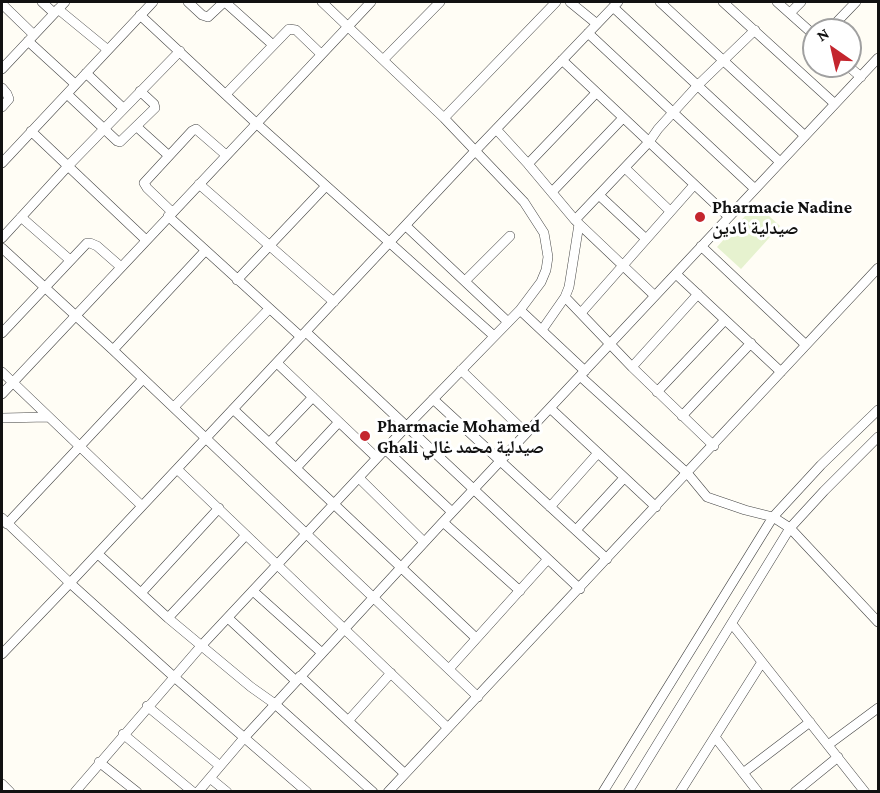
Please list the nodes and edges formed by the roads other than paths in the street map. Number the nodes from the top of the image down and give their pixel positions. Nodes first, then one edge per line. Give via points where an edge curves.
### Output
1 (42, 2) edge
2 (137, 2) edge
3 (153, 2) edge
4 (188, 2) edge
5 (225, 2) edge
6 (322, 2) edge
7 (371, 2) edge
8 (440, 2) edge
9 (556, 2) edge
10 (570, 2) edge
11 (660, 2) edge
12 (723, 2) edge
13 (777, 2) edge
14 (801, 2) edge
15 (856, 2) edge
16 (2, 4) edge
17 (616, 4) edge
18 (59, 8) edge
19 (143, 12) junction
20 (790, 13) junction
21 (841, 18) edge
22 (597, 24) junction
23 (802, 24) edge
24 (348, 26) junction
25 (755, 30) junction
26 (588, 33) junction
27 (31, 38) junction
28 (273, 45) junction
29 (108, 50) junction
30 (180, 51) junction
31 (321, 54) junction
32 (879, 58) edge
33 (722, 59) junction
34 (383, 60) junction
35 (562, 60) junction
36 (4, 63) edge
37 (86, 74) junction
38 (862, 76) edge
39 (860, 78) edge
40 (75, 84) junction
41 (698, 85) junction
42 (2, 88) edge
43 (140, 91) junction
44 (596, 93) junction
45 (66, 94) junction
46 (226, 94) junction
47 (835, 104) junction
48 (2, 107) edge
49 (123, 108) junction
50 (673, 112) junction
51 (444, 118) junction
52 (623, 118) junction
53 (256, 123) junction
54 (137, 127) junction
55 (103, 129) junction
56 (496, 129) junction
57 (31, 131) junction
58 (805, 136) junction
59 (649, 142) junction
60 (476, 150) junction
61 (168, 155) junction
62 (226, 155) junction
63 (780, 162) junction
64 (2, 163) edge
65 (528, 164) junction
66 (68, 166) junction
67 (625, 168) junction
68 (199, 184) junction
69 (694, 185) junction
70 (326, 186) junction
71 (755, 189) junction
72 (552, 192) junction
73 (600, 196) junction
74 (670, 211) junction
75 (170, 214) junction
76 (21, 217) junction
77 (729, 217) junction
78 (577, 222) junction
79 (406, 226) junction
80 (510, 236) dead end
81 (2, 238) edge
82 (646, 239) junction
83 (146, 240) junction
84 (390, 243) junction
85 (270, 246) junction
86 (702, 246) junction
87 (2, 248) edge
88 (205, 250) junction
89 (70, 260) junction
90 (622, 265) junction
91 (121, 267) junction
92 (879, 268) edge
93 (676, 274) junction
94 (237, 280) junction
95 (465, 281) junction
96 (46, 287) junction
97 (698, 294) junction
98 (655, 296) junction
99 (565, 297) junction
100 (334, 302) junction
101 (268, 309) junction
102 (520, 310) junction
103 (581, 313) junction
104 (75, 315) junction
105 (725, 320) junction
106 (508, 322) junction
107 (542, 330) junction
108 (2, 333) edge
109 (304, 334) junction
110 (494, 336) junction
111 (750, 343) junction
112 (610, 344) junction
113 (806, 345) junction
114 (113, 350) junction
115 (277, 363) junction
116 (632, 368) junction
117 (461, 370) junction
118 (2, 372) edge
119 (781, 372) junction
120 (583, 374) junction
121 (143, 379) junction
122 (13, 382) junction
123 (657, 392) junction
124 (2, 394) edge
125 (313, 397) junction
126 (433, 399) junction
127 (174, 408) junction
128 (550, 408) junction
129 (233, 409) junction
130 (879, 410) edge
131 (682, 416) junction
132 (48, 417) junction
133 (2, 418) edge
134 (339, 422) junction
135 (406, 427) junction
136 (526, 434) junction
137 (879, 437) edge
138 (205, 438) junction
139 (269, 443) junction
140 (714, 446) junction
141 (79, 447) junction
142 (385, 450) junction
143 (598, 453) junction
144 (376, 458) junction
145 (500, 461) junction
146 (296, 468) junction
147 (177, 469) junction
148 (688, 474) junction
149 (359, 478) junction
150 (624, 478) junction
151 (473, 489) junction
152 (334, 504) junction
153 (142, 506) junction
154 (550, 507) junction
155 (656, 507) junction
156 (219, 508) junction
157 (452, 512) junction
158 (773, 517) junction
159 (4, 521) edge
160 (443, 522) junction
161 (790, 528) junction
162 (576, 530) junction
163 (306, 534) junction
164 (246, 535) junction
165 (424, 542) junction
166 (98, 554) junction
167 (548, 559) junction
168 (607, 559) junction
169 (278, 564) junction
170 (400, 568) junction
171 (70, 583) junction
172 (579, 589) junction
173 (253, 591) junction
174 (520, 591) junction
175 (141, 593) junction
176 (373, 597) junction
177 (168, 618) junction
178 (228, 618) junction
179 (879, 622) edge
180 (732, 624) junction
181 (344, 629) junction
182 (476, 638) junction
183 (202, 645) junction
184 (3, 650) edge
185 (322, 653) junction
186 (762, 662) junction
187 (448, 669) junction
188 (391, 673) junction
189 (173, 676) junction
190 (298, 679) junction
191 (478, 697) junction
192 (275, 704) junction
193 (147, 706) junction
194 (879, 708) edge
195 (348, 721) junction
196 (810, 722) junction
197 (448, 728) junction
198 (123, 734) junction
199 (715, 737) junction
200 (244, 738) junction
201 (828, 745) junction
202 (838, 758) junction
203 (99, 762) junction
204 (220, 766) junction
205 (404, 773) junction
206 (743, 773) junction
207 (210, 778) junction
208 (2, 784) edge
209 (76, 791) edge
210 (10, 792) edge
211 (137, 792) edge
212 (193, 792) edge
213 (198, 792) edge
214 (227, 792) edge
215 (307, 792) edge
216 (373, 792) edge
217 (388, 792) edge
218 (603, 792) edge
219 (628, 792) edge
220 (680, 792) edge
221 (758, 792) edge
222 (795, 792) edge
223 (865, 792) edge

1 - 18 street
2 - 19 street
3 - 19 street
4 - 5 street via 208,17
5 - 28 street
6 - 24 street
7 - 24 street
8 - 34 street
9 - 51 street
10 - 22 street
11 - 33 street
12 - 25 street
13 - 20 street
14 - 20 street
15 - 21 street
16 - 27 street
17 - 22 street
17 - 41 street
18 - 27 street
18 - 29 street
19 - 29 street
19 - 30 street
20 - 23 street
22 - 26 street
24 - 31 street
24 - 34 street
25 - 33 street
25 - 47 street
26 - 35 street
26 - 50 street
27 - 36 street
27 - 40 street
28 - 31 street via 291,28
28 - 46 street
29 - 37 street
30 - 43 street
30 - 46 street
31 - 53 street
32 - 38 street
33 - 41 street
33 - 58 street
34 - 51 street
35 - 44 street
35 - 56 street
37 - 40 street
37 - 49 street
39 - 47 street
40 - 45 street
41 - 50 street
41 - 63 street
42 - 48 street via 9,99
43 - 49 street
43 - 54 street via 155,106
44 - 52 street
44 - 65 street
45 - 55 street
45 - 57 street
46 - 53 street
47 - 58 street
49 - 55 street
50 - 59 street
50 - 71 street
51 - 60 street
52 - 59 street
52 - 72 street
53 - 62 street
53 - 70 street
54 - 55 street via 120,142
54 - 61 street
55 - 66 street
56 - 60 street
56 - 65 street
57 - 64 street
57 - 66 street
58 - 63 street
59 - 67 street
59 - 69 street
60 - 79 street
60 - 102 street via 532,212 544,233 546,270
61 - 62 street via 196,129
61 - 75 street via 144,183
62 - 68 street
63 - 71 street
65 - 72 street
66 - 76 street
66 - 83 street
67 - 73 street
67 - 74 street
68 - 75 street
68 - 85 street
69 - 74 street
69 - 77 street
70 - 84 street
70 - 85 street
71 - 77 street
72 - 78 street
73 - 78 street
73 - 82 street
74 - 82 street
75 - 83 street
75 - 88 street
76 - 81 street
76 - 89 street
77 - 86 street
78 - 90 street
78 - 99 street via 572,276
79 - 84 street
79 - 95 street
80 - 95 street
82 - 90 street
83 - 91 street
84 - 100 street
84 - 110 street
85 - 94 street
85 - 100 street
86 - 93 street
86 - 113 street
87 - 96 street
88 - 94 street
88 - 114 street
89 - 91 street via 90,243
89 - 96 street
90 - 98 street
90 - 103 street
91 - 104 street
92 - 113 street
93 - 97 street
93 - 98 street
94 - 101 street
95 - 106 street
96 - 104 street
96 - 108 street
97 - 105 street
97 - 116 street
98 - 112 street
99 - 103 street
99 - 107 street
100 - 109 street
101 - 109 street
101 - 127 street
102 - 106 street
102 - 107 street
103 - 112 street
104 - 114 street
104 - 122 street
105 - 111 street
105 - 123 street
106 - 110 street
107 - 120 street
109 - 115 street
109 - 135 street
110 - 117 street
111 - 119 street
111 - 131 street
112 - 116 street
112 - 120 street
113 - 119 street
114 - 121 street
115 - 125 street
115 - 129 street
116 - 123 street
117 - 126 street
117 - 136 street
118 - 122 street
119 - 140 street
120 - 128 street
120 - 148 street
121 - 127 street
121 - 141 street
122 - 124 street
122 - 132 street
123 - 131 street
125 - 134 street
125 - 139 street
126 - 135 street
126 - 145 street
127 - 138 street
128 - 136 street
128 - 143 street
129 - 138 street
129 - 139 street
130 - 158 street
131 - 140 street
132 - 133 street
132 - 141 street
134 - 144 street
134 - 146 street
135 - 142 street
135 - 151 street
136 - 145 street
137 - 161 street
138 - 147 street
138 - 163 street
139 - 146 street
140 - 148 street
141 - 153 street
141 - 159 street
142 - 144 street
142 - 157 street
143 - 150 street
143 - 154 street
144 - 149 street
145 - 151 street
145 - 154 street
146 - 152 street
147 - 153 street
147 - 156 street
148 - 155 street
148 - 158 street via 707,497
149 - 152 street
149 - 165 street
150 - 155 street
150 - 162 street
151 - 157 street
151 - 167 street
152 - 163 street
152 - 170 street
153 - 166 street
154 - 162 street
155 - 168 street
156 - 164 street
156 - 175 street
157 - 160 street
158 - 161 street
158 - 218 street
159 - 171 street
160 - 165 street
160 - 174 street
161 - 179 street
161 - 180 street
162 - 168 street
163 - 169 street
163 - 176 street
164 - 169 street
164 - 177 street
165 - 170 street
166 - 171 street
166 - 175 street
167 - 172 street
167 - 174 street
168 - 172 street
169 - 173 street
169 - 181 street
170 - 176 street
170 - 182 street
171 - 184 street
171 - 189 street
172 - 191 street
173 - 178 street
173 - 185 street
174 - 182 street
175 - 177 street
176 - 181 street
176 - 187 street
177 - 183 street
178 - 183 street
178 - 190 street
180 - 186 street
180 - 219 street
181 - 185 street
181 - 188 street
182 - 187 street
183 - 189 street
183 - 192 street
185 - 190 street
186 - 196 street
186 - 199 street
187 - 191 street
188 - 195 street
188 - 197 street
189 - 193 street
189 - 200 street
190 - 192 street
190 - 195 street
191 - 197 street
192 - 200 street
192 - 216 street
193 - 198 street
193 - 204 street
194 - 201 street
195 - 205 street
196 - 201 street
196 - 206 street
197 - 205 street
198 - 203 street
198 - 212 street
199 - 206 street
199 - 220 street
200 - 204 street
200 - 215 street
201 - 202 street
202 - 222 street
202 - 223 street
203 - 209 street
203 - 211 street
204 - 207 street
205 - 217 street
206 - 221 street
207 - 213 street
207 - 214 street
208 - 210 street

